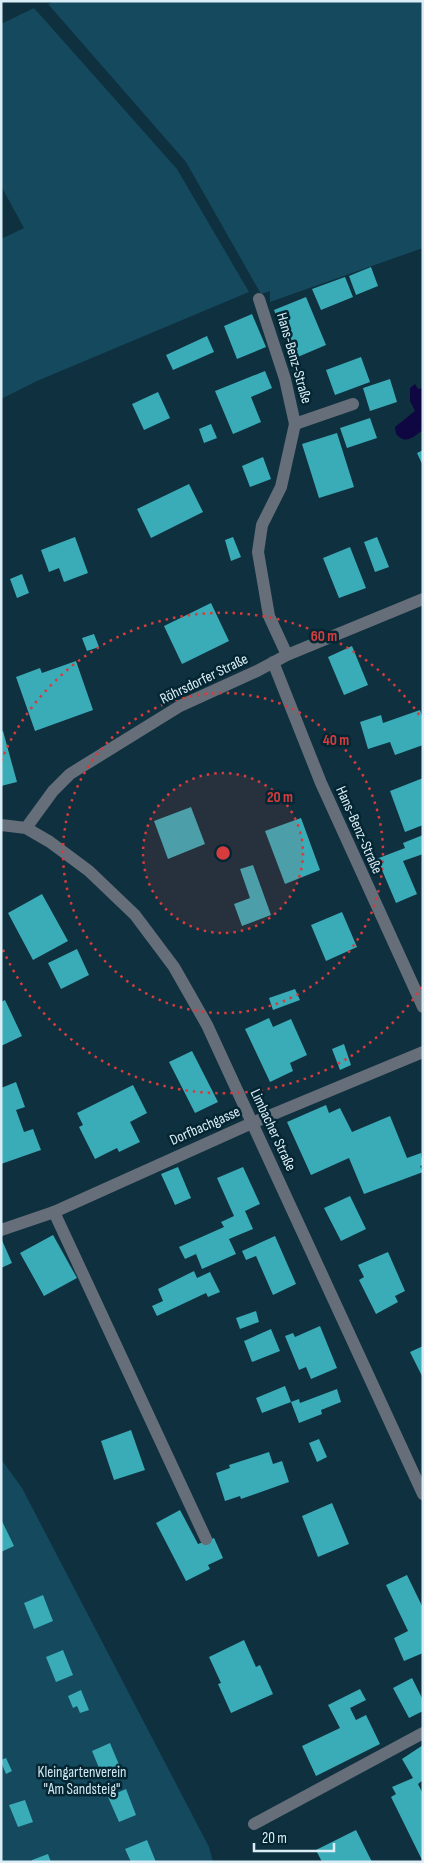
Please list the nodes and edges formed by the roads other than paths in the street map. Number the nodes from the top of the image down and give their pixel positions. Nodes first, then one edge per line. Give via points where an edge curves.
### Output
1 (259, 299) dead end
2 (352, 404) dead end
3 (295, 424) junction
4 (423, 599) edge
5 (287, 655) junction
6 (273, 662) junction
7 (1, 825) edge
8 (26, 828) junction
9 (423, 1007) edge
10 (423, 1052) edge
11 (252, 1123) junction
12 (54, 1212) junction
13 (1, 1230) edge
14 (423, 1494) edge
15 (206, 1539) dead end
16 (423, 1733) edge
17 (254, 1824) dead end

1 - 3 street, Hans-Benz-Straße via 286,379
2 - 3 street
3 - 5 street, Hans-Benz-Straße via 281,487 262,525 258,552 269,616
4 - 5 street, Röhrsdorfer Straße
5 - 6 street, Röhrsdorfer Straße
6 - 8 street, Röhrsdorfer Straße via 180,706 70,774
6 - 9 street, Hans-Benz-Straße via 321,784
7 - 8 street
8 - 11 street, Limbacher Straße via 89,870 134,915 174,967 207,1025
10 - 11 street, Dorfbachgasse
11 - 12 street, Dorfbachgasse
11 - 14 street, Limbacher Straße
12 - 13 street, Dorfbachgasse
12 - 15 street
16 - 17 street

